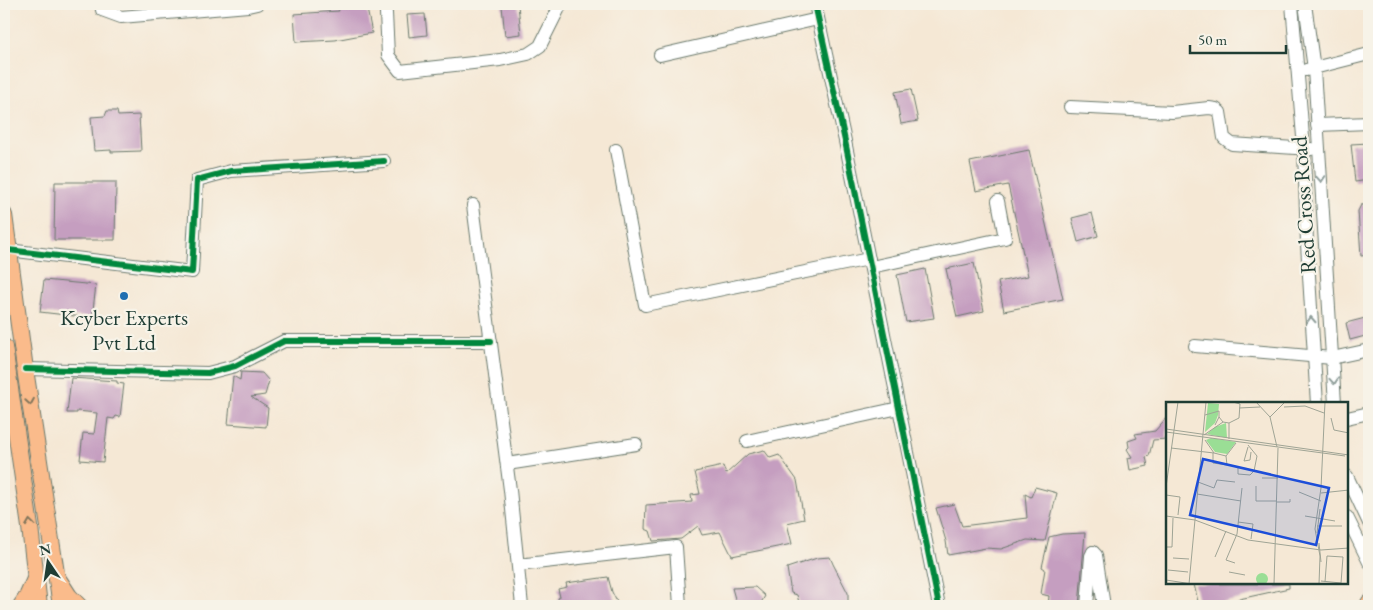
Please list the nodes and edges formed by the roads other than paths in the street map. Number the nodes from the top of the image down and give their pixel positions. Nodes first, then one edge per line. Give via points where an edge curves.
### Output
1 (101, 4) edge
2 (257, 4) edge
3 (561, 4) edge
4 (815, 4) edge
5 (1292, 4) edge
6 (1305, 4) edge
7 (386, 13) dead end
8 (818, 19) junction
9 (1369, 54) edge
10 (660, 56) dead end
11 (1314, 69) junction
12 (1298, 71) junction
13 (1070, 107) dead end
14 (1317, 119) junction
15 (1369, 123) edge
16 (1319, 148) junction
17 (1304, 149) junction
18 (616, 150) dead end
19 (384, 162) dead end
20 (998, 202) dead end
21 (473, 205) dead end
22 (4, 215) edge
23 (8, 250) junction
24 (870, 263) junction
25 (491, 341) junction
26 (1195, 346) dead end
27 (4, 348) edge
28 (1369, 350) edge
29 (1313, 356) junction
30 (1332, 358) junction
31 (25, 369) junction
32 (1317, 402) edge
33 (1335, 402) edge
34 (899, 408) junction
35 (1369, 413) edge
36 (1348, 418) edge
37 (747, 441) dead end
38 (636, 444) dead end
39 (507, 464) junction
40 (1348, 478) edge
41 (1348, 519) edge
42 (1369, 523) edge
43 (1369, 562) edge
44 (518, 565) junction
45 (56, 575) junction
46 (36, 577) junction
47 (1369, 602) edge
48 (21, 606) edge
49 (39, 606) edge
50 (60, 606) edge
51 (80, 606) edge
52 (522, 606) edge
53 (680, 606) edge
54 (939, 606) edge
55 (1087, 606) edge
56 (1104, 606) edge
57 (1368, 606) edge

1 - 2 street via 102,10 121,17
3 - 7 street via 540,46 528,54 400,71 388,55
4 - 8 street
5 - 12 street, Red Cross Road
6 - 11 street, Red Cross Road
8 - 10 street
8 - 24 street
9 - 11 street
11 - 12 street
11 - 14 street, Red Cross Road
12 - 17 street, Red Cross Road
13 - 17 street via 1172,112 1216,109 1220,112 1224,138 1232,144
14 - 15 street
14 - 16 street, Red Cross Road
16 - 17 street
16 -> 30 street, Red Cross Road
29 -> 17 street, Red Cross Road
18 - 24 street via 645,306
19 - 23 street via 231,170 197,180 192,272
20 - 24 street via 1005,238
21 - 25 street
22 - 23 main road
23 - 31 main road
24 - 34 street
25 - 31 street via 284,341 235,366 208,372
25 - 39 street
26 - 29 street
46 -> 27 main road
28 - 30 street
29 - 30 street
29 - 32 street, Red Cross Road
30 -> 33 street, Red Cross Road
31 -> 45 main road
34 - 37 street
34 - 54 street
35 - 36 street
38 - 39 street
39 - 44 street
40 - 42 street
41 - 43 street
44 - 52 street
44 - 53 street via 676,547
45 - 50 main road
45 - 51 main road
46 - 48 main road
46 - 49 main road
47 - 57 main road
55 - 56 street via 1090,556 1093,552

